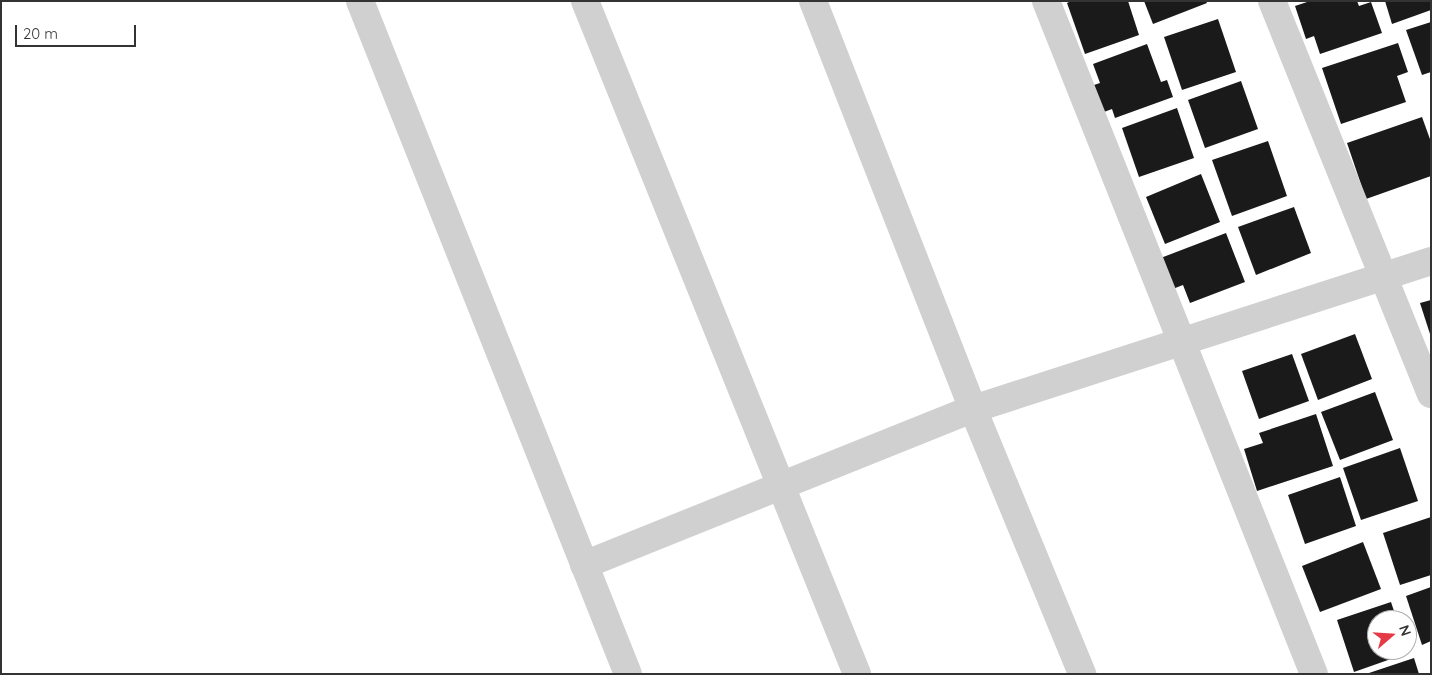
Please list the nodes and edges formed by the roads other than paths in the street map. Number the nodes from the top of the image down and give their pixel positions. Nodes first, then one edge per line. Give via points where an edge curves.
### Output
1 (360, 1) edge
2 (585, 1) edge
3 (813, 1) edge
4 (1046, 1) edge
5 (1272, 1) edge
6 (1431, 261) edge
7 (1387, 278) junction
8 (1181, 344) junction
9 (1431, 394) edge
10 (973, 409) junction
11 (780, 488) junction
12 (584, 565) junction
13 (628, 674) edge
14 (857, 674) edge
15 (1082, 674) edge
16 (1314, 674) edge

1 - 12 street
2 - 11 street
3 - 10 street
4 - 8 street
5 - 7 street
6 - 7 street
7 - 8 street
7 - 9 street
8 - 10 street
8 - 16 street
10 - 11 street
10 - 15 street
11 - 12 street
11 - 14 street
12 - 13 street

